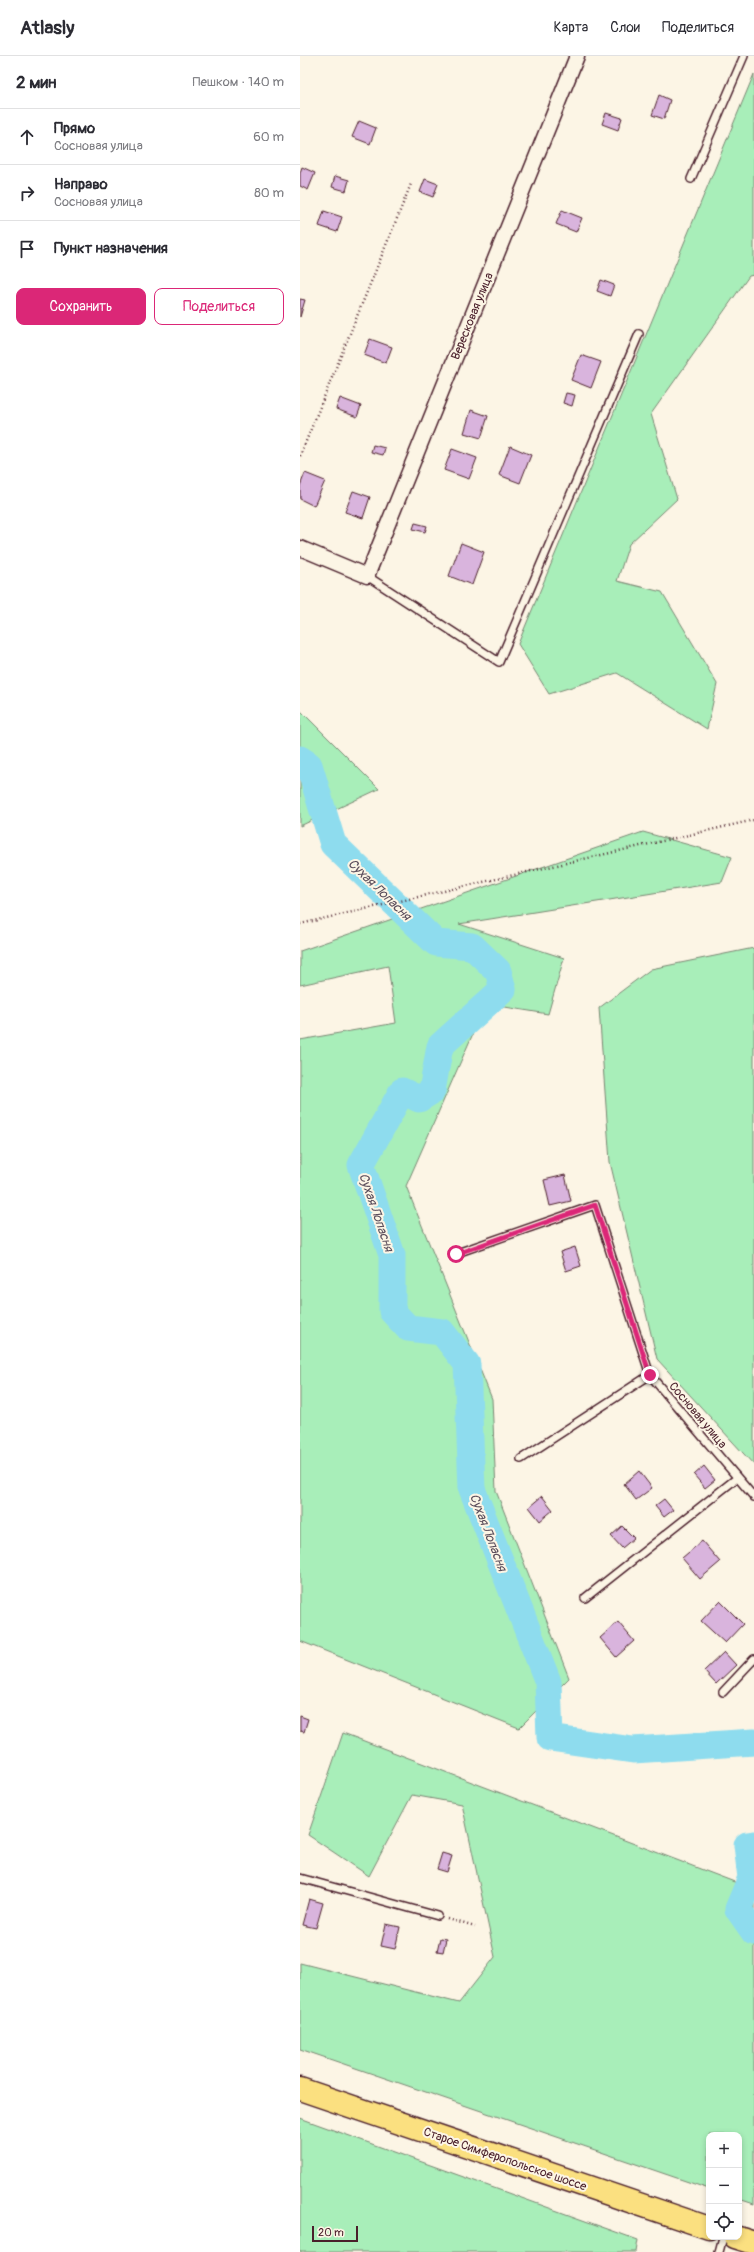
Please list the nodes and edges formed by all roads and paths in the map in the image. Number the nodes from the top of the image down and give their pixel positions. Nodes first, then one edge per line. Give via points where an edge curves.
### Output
1 (577, 56) edge
2 (744, 56) edge
3 (691, 179) dead end
4 (411, 184) dead end
5 (639, 334) dead end
6 (300, 456) edge
7 (300, 548) edge
8 (367, 576) junction
9 (754, 820) edge
10 (300, 924) edge
11 (456, 1254) dead end
12 (650, 1375) junction
13 (521, 1459) dead end
14 (737, 1478) junction
15 (754, 1497) edge
16 (585, 1598) dead end
17 (754, 1659) edge
18 (723, 1692) dead end
19 (300, 1878) edge
20 (438, 1916) joint
21 (475, 1927) dead end
22 (300, 2089) edge
23 (706, 2227) edge
24 (742, 2239) edge
25 (722, 2240) edge
26 (754, 2243) edge
27 (719, 2252) edge

1 - 8 street, Вересковая улица
2 - 3 lane
4 - 6 path
5 - 8 lane via 499,662
7 - 8 street
9 - 10 path
11 - 12 lane, Сосновая улица via 595,1205
12 - 13 lane
12 - 14 lane, Сосновая улица
14 - 15 lane, Сосновая улица
14 - 16 lane
17 - 18 lane
19 - 20 lane
20 - 21 path
22 - 23 main road, Старое Симферопольское шоссе
24 - 26 main road
25 - 27 lane

